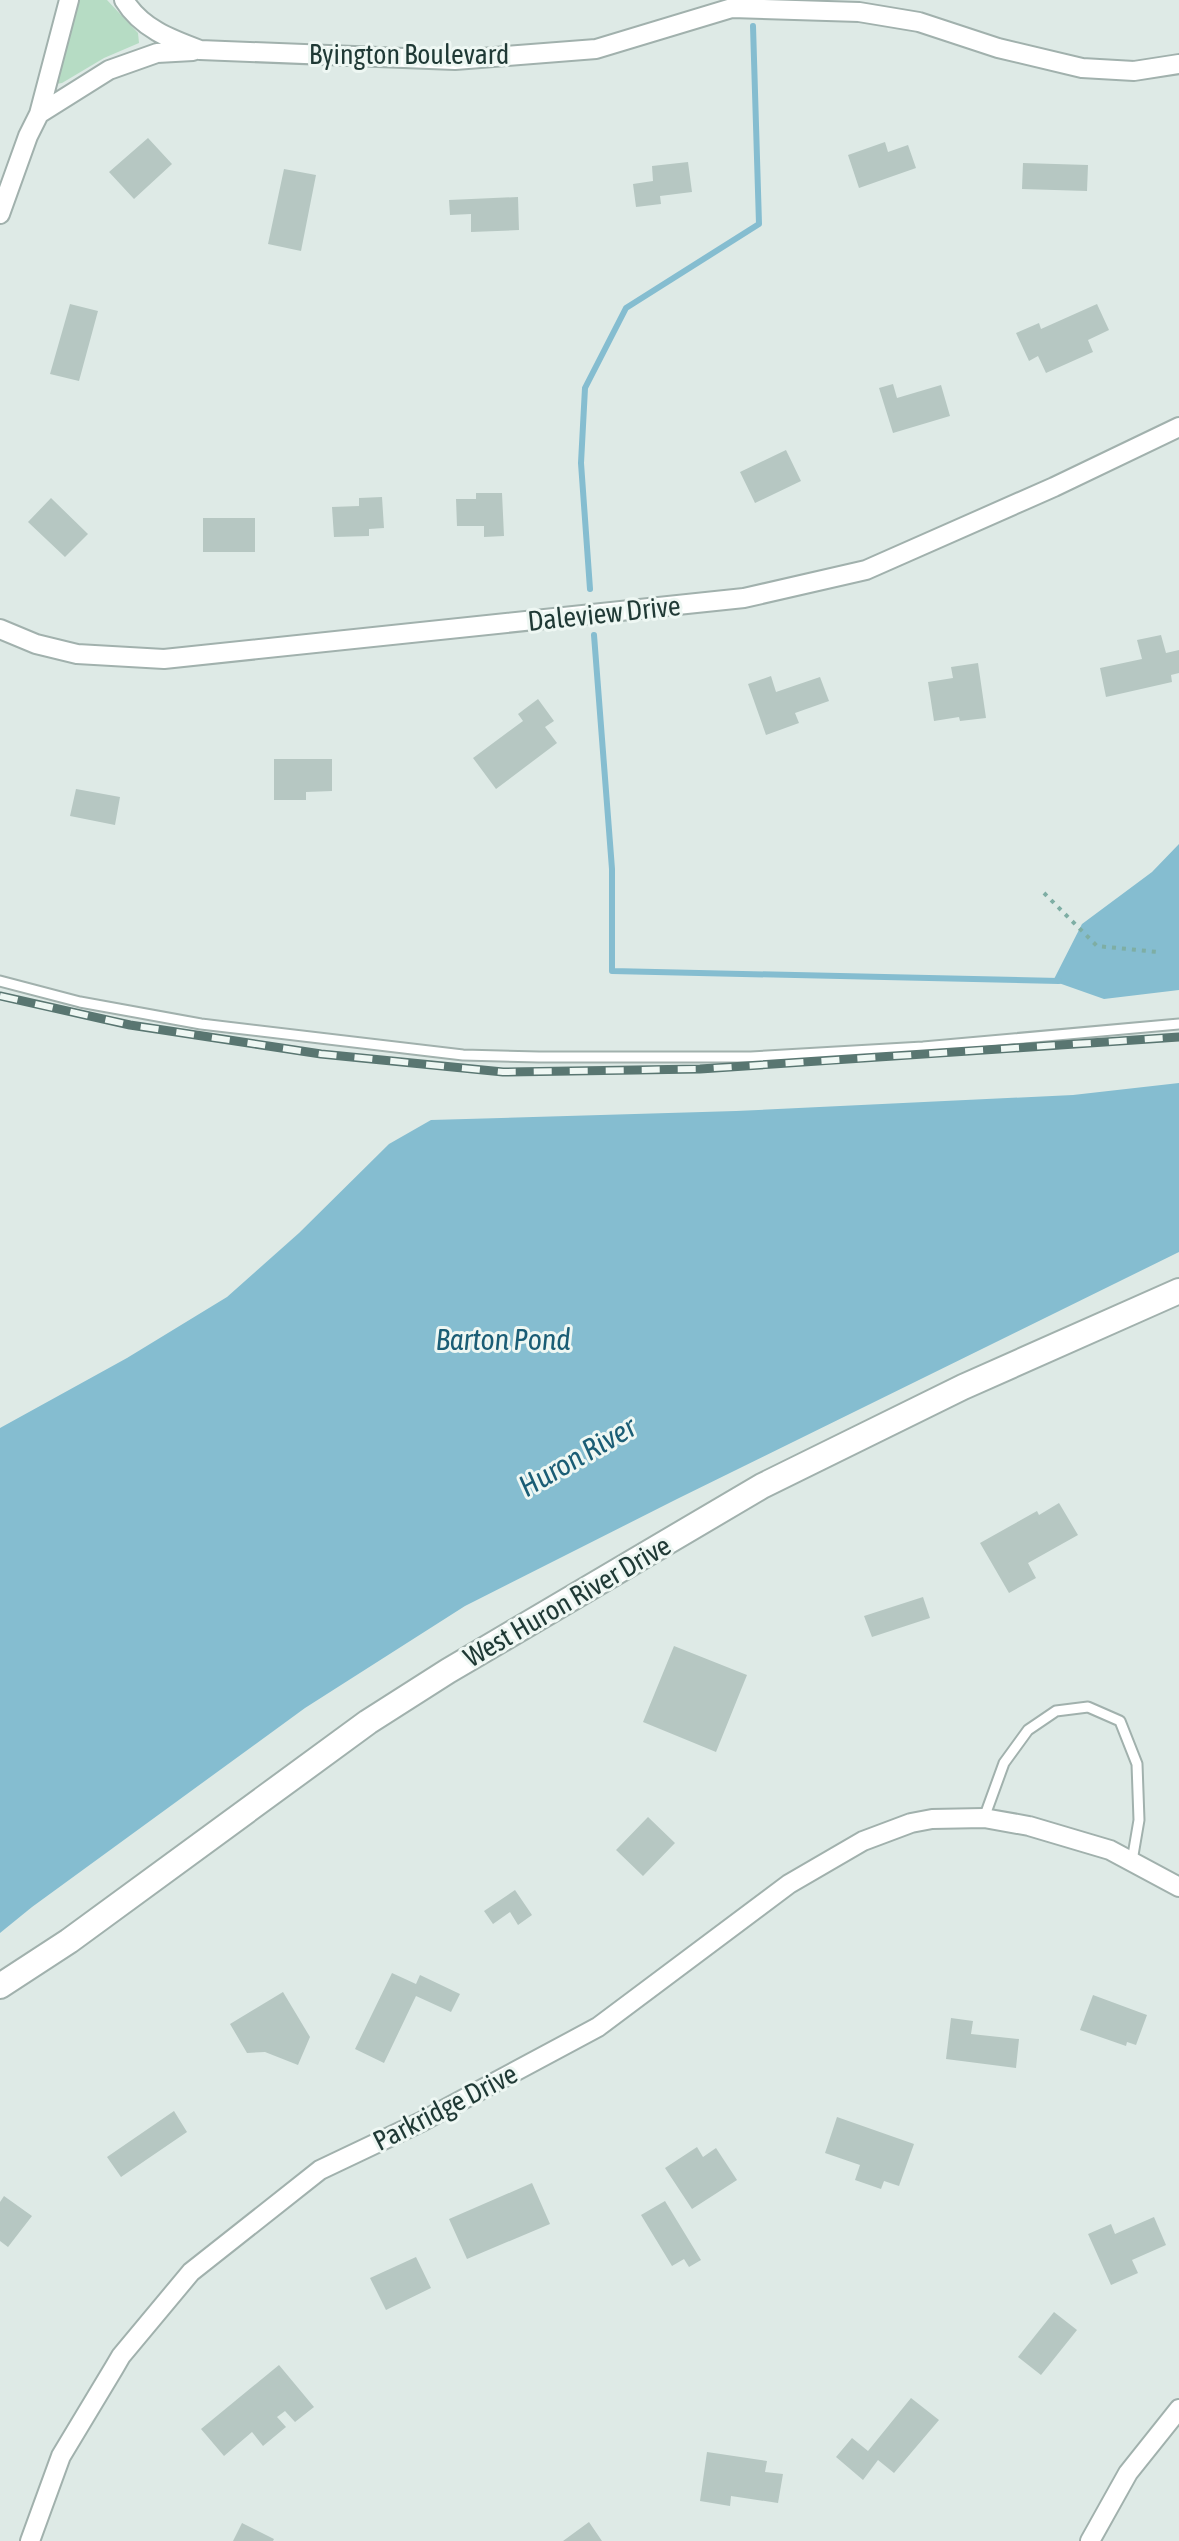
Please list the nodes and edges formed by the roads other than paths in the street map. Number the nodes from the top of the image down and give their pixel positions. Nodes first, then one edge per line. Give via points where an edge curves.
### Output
1 (69, 0) edge
2 (124, 0) edge
3 (200, 50) junction
4 (1179, 64) edge
5 (39, 114) junction
6 (0, 214) edge
7 (1179, 427) edge
8 (0, 629) edge
9 (0, 981) edge
10 (1179, 1024) edge
11 (1179, 1291) edge
12 (984, 1818) junction
13 (1132, 1861) junction
14 (1179, 1887) edge
15 (0, 1986) edge
16 (1179, 2409) edge
17 (30, 2541) edge
18 (1090, 2541) edge

1 - 5 street
2 - 3 street, Byington Boulevard via 161,35
3 - 4 street, Byington Boulevard via 455,60 596,49 732,8 859,12 904,19 1082,68 1134,71
3 - 5 street, Byington Boulevard via 157,53 109,70
5 - 6 street
7 - 8 street, Daleview Drive via 866,570 744,598 164,659 77,654
9 - 10 lane via 201,1024 463,1055 751,1057
11 - 15 street, West Huron River Drive via 963,1387 762,1486 448,1671 368,1722
12 - 13 street, Parkridge Drive via 1042,1830
12 - 13 lane via 1004,1763 1028,1730 1056,1711 1088,1707 1120,1721 1137,1764 1139,1820
12 - 17 street, Parkridge Drive via 932,1819 863,1841 789,1884 598,2027 320,2170 191,2272 121,2356 61,2456
13 - 14 street, Parkridge Drive
16 - 18 street via 1128,2473

